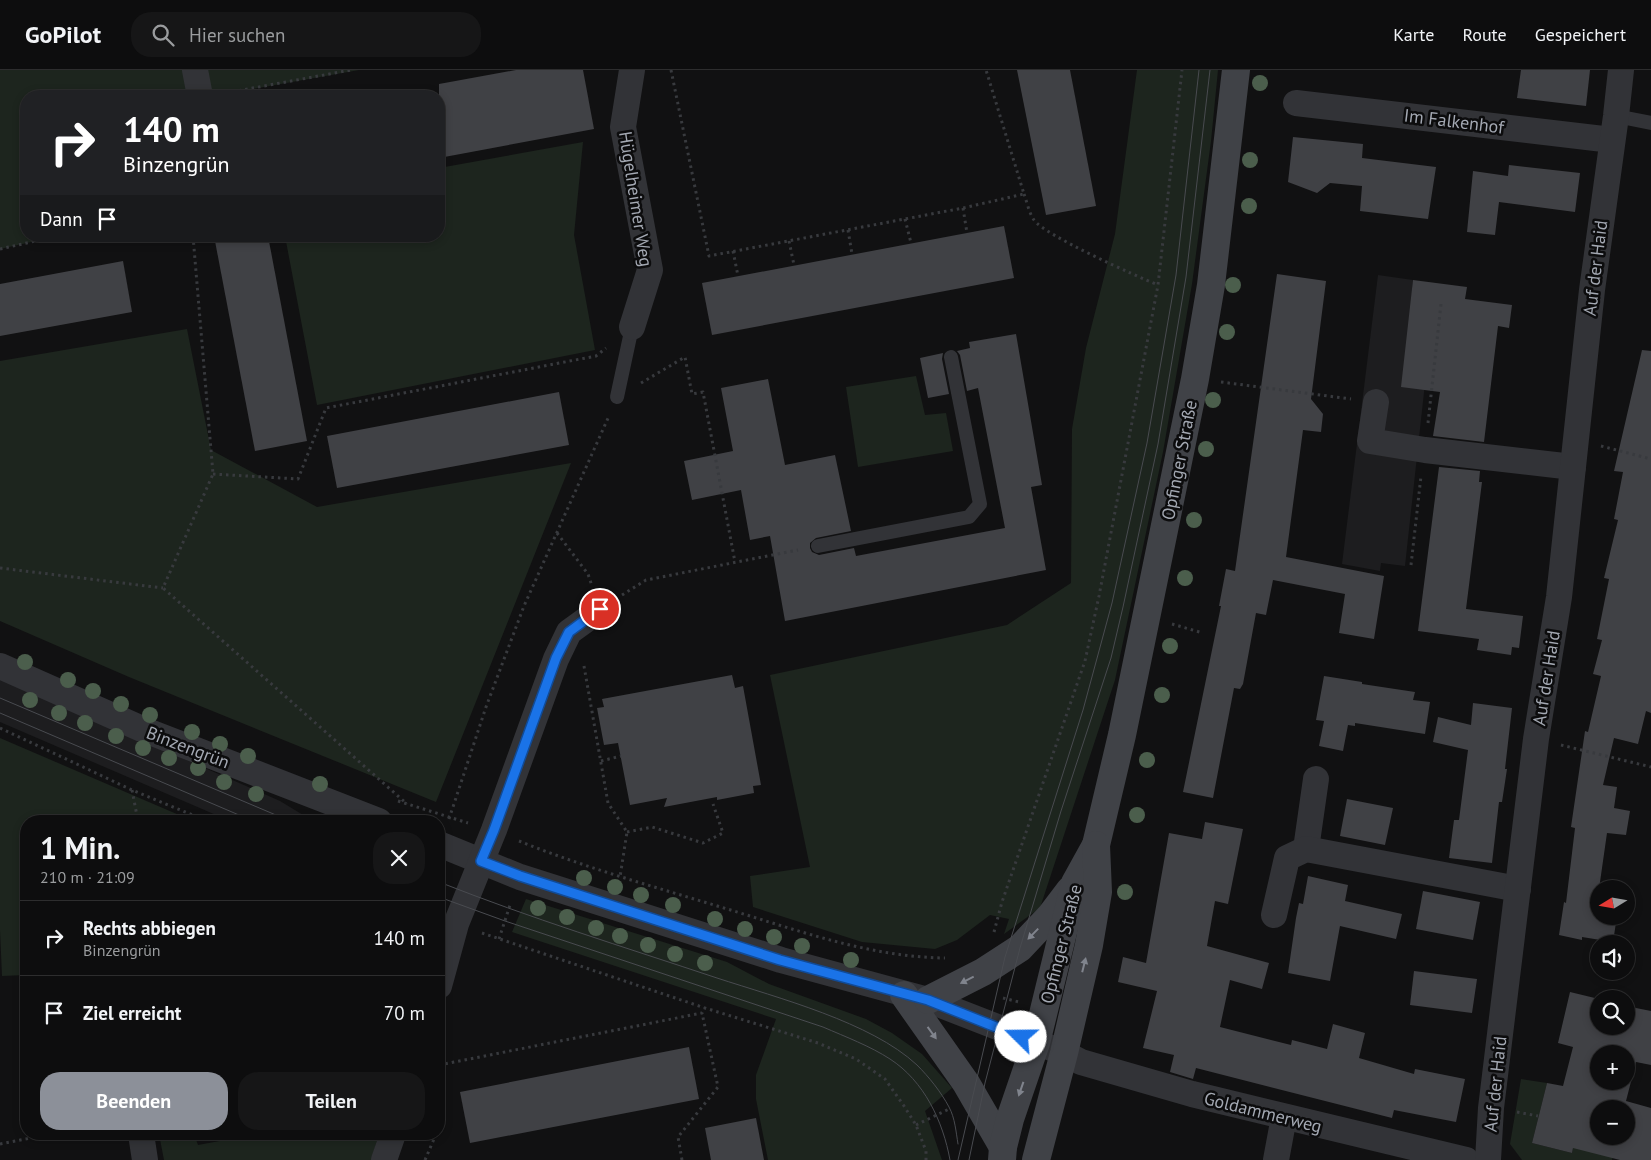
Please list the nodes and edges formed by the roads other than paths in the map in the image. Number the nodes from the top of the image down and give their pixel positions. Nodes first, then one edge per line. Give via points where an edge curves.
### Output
1 (195, 70) edge
2 (632, 70) edge
3 (1236, 70) edge
4 (1621, 70) edge
5 (208, 90) edge
6 (1296, 102) dead end
7 (1651, 123) edge
8 (1614, 128) junction
9 (632, 327) joint
10 (951, 357) dead end
11 (617, 397) road end
12 (1376, 402) road end
13 (1573, 467) junction
14 (818, 546) road end
15 (600, 609) road end
16 (0, 666) edge
17 (1316, 779) dead end
18 (363, 815) edge
19 (1096, 845) junction
20 (445, 846) edge
21 (1306, 849) junction
22 (481, 861) junction
23 (1075, 883) junction
24 (1518, 889) junction
25 (1274, 915) dead end
26 (445, 964) edge
27 (916, 998) junction
28 (1036, 1042) junction
29 (1064, 1053) junction
30 (1284, 1117) junction
31 (142, 1140) edge
32 (390, 1140) edge
33 (1002, 1153) edge
34 (146, 1160) edge
35 (384, 1160) edge
36 (1036, 1160) edge
37 (1276, 1160) edge
38 (1466, 1160) edge
39 (1488, 1160) edge

1 - 5 street
2 - 9 street, Hügelheimer Weg via 623,127 650,270
3 - 19 street, Opfinger Straße via 1211,284 1195,379 1148,618
4 - 8 street, Auf der Haid
6 - 8 street, Im Falkenhof
7 - 8 lane
8 - 13 street, Auf der Haid
9 - 11 lane
10 - 14 lane via 980,504 969,517
12 - 13 street via 1370,441
13 - 24 street, Auf der Haid
15 - 22 street via 569,632 556,658
16 - 18 street, Binzengrün via 142,730
17 - 21 street
19 - 23 street, Opfinger Straße
29 -> 19 street, Opfinger Straße via 1090,945 1098,892
20 - 22 street
21 - 24 street
21 - 25 street via 1287,858
22 - 26 street via 456,924
22 - 27 street via 780,960
23 -> 27 street via 1020,948 983,972
23 - 28 street, Opfinger Straße
24 - 39 street, Auf der Haid via 1491,1108
27 - 28 street
27 -> 33 street
28 - 29 street
28 -> 33 street, Opfinger Straße
29 - 30 street, Goldammerweg via 1116,1073
29 - 36 street, Opfinger Straße
30 - 37 street
30 - 38 street, Goldammerweg
31 - 34 street
32 - 35 street

